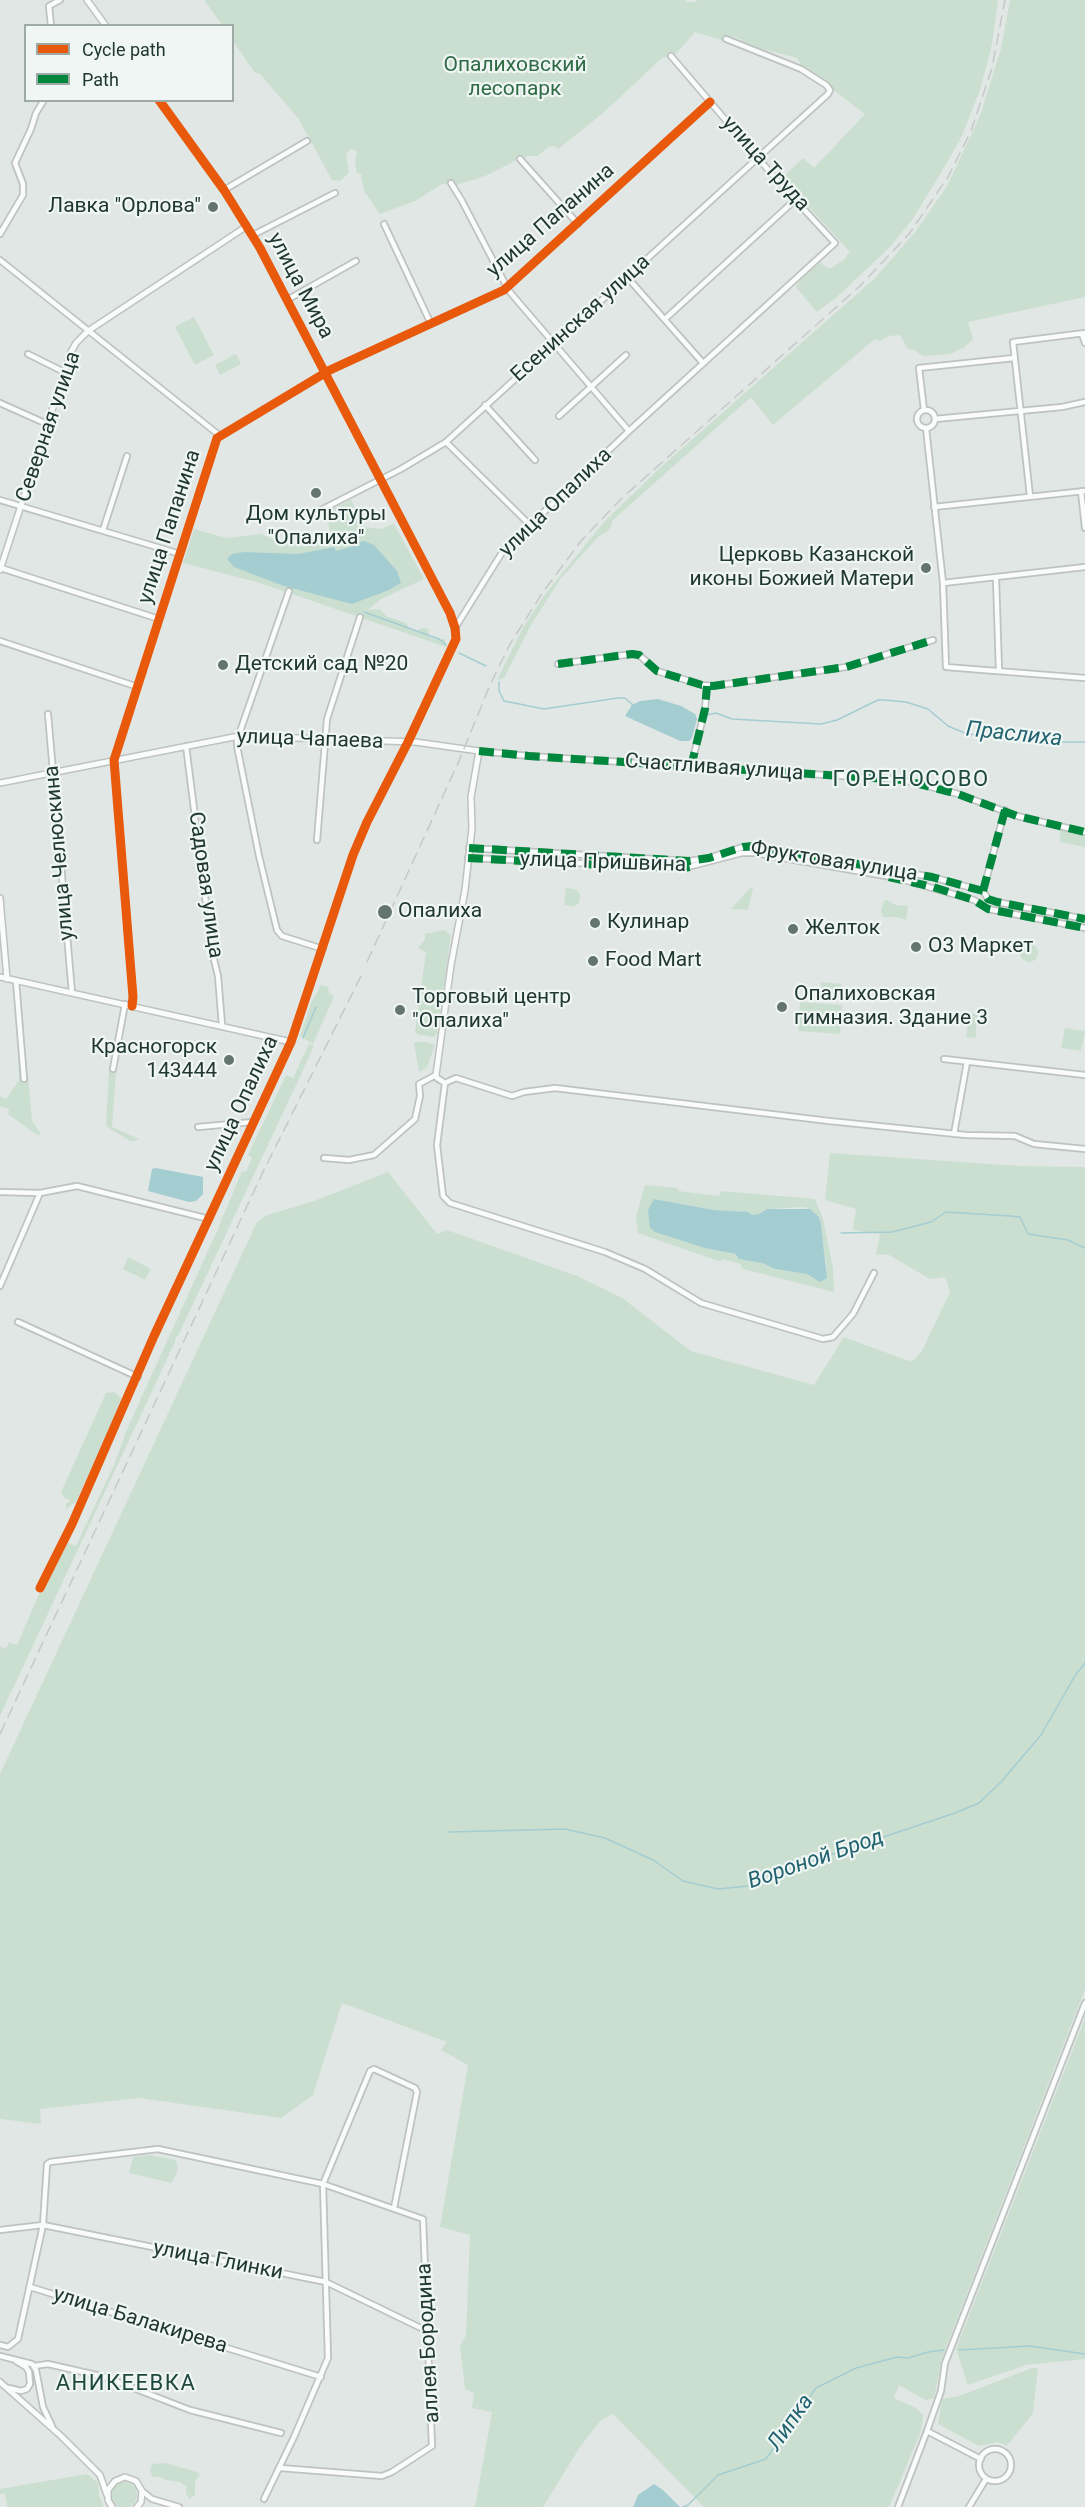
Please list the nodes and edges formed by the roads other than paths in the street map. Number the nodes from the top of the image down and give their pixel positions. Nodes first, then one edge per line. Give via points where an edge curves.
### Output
1 (60, 0) edge
2 (87, 0) edge
3 (51, 24) edge
4 (105, 24) edge
5 (726, 39) dead end
6 (671, 56) dead end
7 (43, 102) edge
8 (160, 102) edge
9 (710, 102) junction
10 (307, 141) dead end
11 (758, 157) junction
12 (520, 159) dead end
13 (451, 183) dead end
14 (224, 190) junction
15 (335, 193) dead end
16 (795, 200) junction
17 (384, 224) dead end
18 (579, 224) junction
19 (247, 226) junction
20 (0, 234) edge
21 (253, 236) junction
22 (835, 243) joint
23 (0, 260) edge
24 (356, 261) dead end
25 (627, 277) junction
26 (508, 287) junction
27 (287, 300) junction
28 (665, 319) junction
29 (431, 324) junction
30 (88, 331) junction
31 (1083, 333) edge
32 (554, 342) junction
33 (1085, 343) edge
34 (28, 354) dead end
35 (626, 354) dead end
36 (1014, 358) junction
37 (703, 363) junction
38 (64, 372) junction
39 (324, 373) junction
40 (591, 386) junction
41 (1085, 402) edge
42 (0, 403) edge
43 (485, 405) junction
44 (924, 410) junction
45 (1020, 411) junction
46 (559, 416) dead end
47 (935, 419) junction
48 (47, 424) junction
49 (926, 428) junction
50 (630, 431) junction
51 (219, 435) junction
52 (446, 442) junction
53 (127, 456) dead end
54 (535, 460) dead end
55 (380, 478) junction
56 (1083, 491) edge
57 (1030, 496) junction
58 (0, 500) edge
59 (21, 507) junction
60 (934, 507) junction
61 (313, 514) dead end
62 (531, 526) junction
63 (1085, 528) edge
64 (103, 530) junction
65 (180, 554) junction
66 (1085, 567) edge
67 (0, 569) edge
68 (996, 578) junction
69 (943, 583) junction
70 (289, 591) dead end
71 (360, 617) dead end
72 (159, 619) junction
73 (455, 628) junction
74 (933, 640) dead end
75 (0, 641) edge
76 (558, 664) dead end
77 (999, 671) junction
78 (1085, 678) edge
79 (706, 686) junction
80 (138, 687) junction
81 (48, 714) dead end
82 (239, 736) junction
83 (324, 740) junction
84 (408, 742) junction
85 (186, 745) junction
86 (479, 751) junction
87 (114, 760) junction
88 (691, 767) junction
89 (53, 771) junction
90 (0, 783) edge
91 (1005, 810) junction
92 (1085, 832) edge
93 (317, 840) dead end
94 (469, 848) junction
95 (468, 858) junction
96 (983, 891) junction
97 (0, 898) edge
98 (1085, 919) edge
99 (1085, 928) edge
100 (323, 949) junction
101 (0, 977) edge
102 (8, 979) junction
103 (16, 981) junction
104 (72, 993) junction
105 (124, 1004) junction
106 (132, 1006) junction
107 (222, 1025) junction
108 (291, 1042) junction
109 (944, 1059) dead end
110 (967, 1062) junction
111 (113, 1069) dead end
112 (1085, 1076) edge
113 (437, 1077) junction
114 (24, 1079) dead end
115 (445, 1083) junction
116 (253, 1122) junction
117 (198, 1127) dead end
118 (954, 1134) junction
119 (1085, 1149) edge
120 (324, 1158) dead end
121 (0, 1192) edge
122 (40, 1193) junction
123 (209, 1219) junction
124 (874, 1273) dead end
125 (0, 1286) edge
126 (18, 1322) dead end
127 (138, 1377) junction
128 (40, 1588) dead end
129 (1085, 2003) edge
130 (323, 2184) junction
131 (394, 2208) junction
132 (43, 2225) junction
133 (0, 2230) edge
134 (326, 2282) junction
135 (30, 2287) junction
136 (427, 2331) junction
137 (0, 2345) edge
138 (0, 2356) edge
139 (8, 2358) junction
140 (34, 2366) junction
141 (321, 2376) junction
142 (0, 2382) edge
143 (6, 2387) junction
144 (927, 2432) junction
145 (281, 2433) dead end
146 (61, 2436) junction
147 (981, 2458) junction
148 (280, 2468) junction
149 (100, 2475) junction
150 (120, 2478) junction
151 (986, 2479) junction
152 (142, 2491) junction
153 (107, 2495) junction
154 (152, 2499) junction
155 (264, 2499) dead end
156 (138, 2506) edge
157 (112, 2507) edge
158 (179, 2507) edge
159 (898, 2507) edge
160 (969, 2507) edge

1 - 3 street via 49,6
2 - 4 street
5 - 11 street, Есенинская улица via 801,69 830,90
6 - 9 street, улица Труда
7 - 20 street via 15,163 23,195
8 - 14 street, улица Мира
9 - 11 street, улица Труда
9 - 18 street, улица Папанина
10 - 14 street
11 - 16 street, улица Труда
11 - 25 street, Есенинская улица
12 - 18 street
13 - 26 street
14 - 19 street, улица Мира
15 - 21 street
16 - 22 street, улица Труда
16 - 28 street
17 - 29 street
18 - 26 street, улица Папанина
19 - 21 street, улица Мира
19 - 30 street, Северная улица
21 - 27 street, улица Мира
22 - 37 street, улица Опалиха
23 - 30 street
24 - 27 street
25 - 28 street
25 - 32 street, Есенинская улица
26 - 29 street, улица Папанина
26 - 32 street
27 - 39 street, улица Мира
28 - 37 street
29 - 39 street, улица Папанина
30 - 38 street, Северная улица via 71,352
30 - 51 street
31 - 33 street
31 - 36 street via 1013,342
32 - 40 street
32 - 43 street, Есенинская улица
34 - 38 street
35 - 40 street
36 - 44 street via 919,368
36 - 45 street
37 - 50 street, улица Опалиха
38 - 48 street, Северная улица
39 - 51 street, улица Папанина
39 - 55 street, улица Мира
40 - 46 street
40 - 50 street
41 - 45 street
42 - 48 street
43 - 52 street, Есенинская улица
43 - 54 street
44 - 47 street via 934,414
44 - 49 street via 917,417 921,427
45 - 47 street
45 - 57 street
47 - 49 street
48 - 59 street, Северная улица
49 - 60 street
50 - 62 street, улица Опалиха
51 - 65 street, улица Папанина
52 - 55 street, Есенинская улица
52 - 62 street
53 - 64 street
55 - 61 street, Есенинская улица
55 - 73 street, улица Мира
56 - 57 street
56 - 63 street
57 - 60 street
58 - 59 street
59 - 64 street
59 - 67 street, Северная улица
60 - 69 street
62 - 73 street, улица Опалиха via 503,552
64 - 65 street
65 - 72 street, улица Папанина
66 - 68 street
67 - 72 street
68 - 69 street
68 - 77 street
69 - 77 street via 946,667
70 - 82 street
71 - 83 street via 327,718
72 - 80 street, улица Папанина
73 - 84 street, улица Опалиха via 454,644
74 - 79 street via 846,667
75 - 80 street
76 - 79 street via 639,655 657,671
77 - 78 street
79 - 88 street via 705,709
80 - 87 street, улица Папанина
81 - 89 street, улица Челюскина
82 - 83 street, улица Чапаева
82 - 85 street, улица Чапаева
82 - 100 street via 237,746 277,930 282,936
83 - 84 street, улица Чапаева
83 - 93 street
84 - 86 street, улица Чапаева
84 - 100 street, улица Опалиха via 362,833
85 - 87 street, улица Чапаева
85 - 107 street, Садовая улица
86 - 88 street, Счастливая улица
86 - 94 street via 471,797
87 - 89 street, улица Чапаева
87 - 106 street, улица Папанина
88 - 91 street, Счастливая улица via 904,780
89 - 90 street, улица Чапаева
89 - 104 street, улица Челюскина
91 - 92 street, Счастливая улица
91 - 96 street
94 - 95 street
94 - 96 street, Фруктовая улица via 689,861 754,846 932,877
95 - 99 street, улица Пришвина via 684,868 755,853 897,878 974,900 988,909
95 - 113 street
96 - 98 street, Фруктовая улица via 988,899 997,902
97 - 102 street
100 - 108 street, улица Опалиха
101 - 102 street
102 - 103 street
103 - 104 street
103 - 114 street
104 - 105 street
105 - 106 street
105 - 111 street
106 - 107 street
107 - 108 street
108 - 116 street, улица Опалиха
109 - 110 street
110 - 112 street
110 - 118 street
113 - 115 street
113 - 120 street via 419,1084 415,1119 374,1155 349,1160
115 - 118 street via 456,1078 512,1096 555,1088
115 - 124 street via 437,1145 443,1197 450,1203 605,1252 645,1269 701,1303 823,1339 833,1337 852,1314
116 - 117 street
116 - 123 street, улица Опалиха
118 - 119 street via 1016,1136 1034,1144
121 - 122 street
122 - 123 street via 77,1186
122 - 125 street
123 - 127 street, улица Опалиха
126 - 127 street
127 - 128 street, улица Опалиха
129 - 144 street via 945,2363 941,2391
130 - 131 street
130 - 131 street via 370,2071 376,2069 417,2092
130 - 132 street via 158,2149 50,2162
130 - 134 street
131 - 136 street, аллея Бородина via 423,2219
132 - 133 street, улица Глинки
132 - 134 street, улица Глинки
132 - 135 street
134 - 136 street, улица Глинки
134 - 141 street via 329,2351
135 - 137 street, улица Балакирева via 18,2339 8,2347
135 - 141 street, улица Балакирева
136 - 148 street, аллея Бородина via 432,2446 382,2476
138 - 139 street
139 - 140 street
139 - 143 street via 26,2367 31,2380 24,2391
140 - 145 street via 48,2364 105,2377 190,2410
140 - 146 street via 45,2414
141 - 148 street
142 - 143 street
143 - 146 street
144 - 147 street
144 - 159 street
146 - 149 street
147 - 151 street via 980,2472
147 - 151 street via 989,2450 997,2449 1010,2459 1010,2472 1005,2478
148 - 155 street
149 - 150 street
149 - 153 street
150 - 152 street via 136,2481
150 - 153 street
151 - 160 street
152 - 154 street
152 - 156 street
153 - 157 street
154 - 156 street
154 - 158 street

